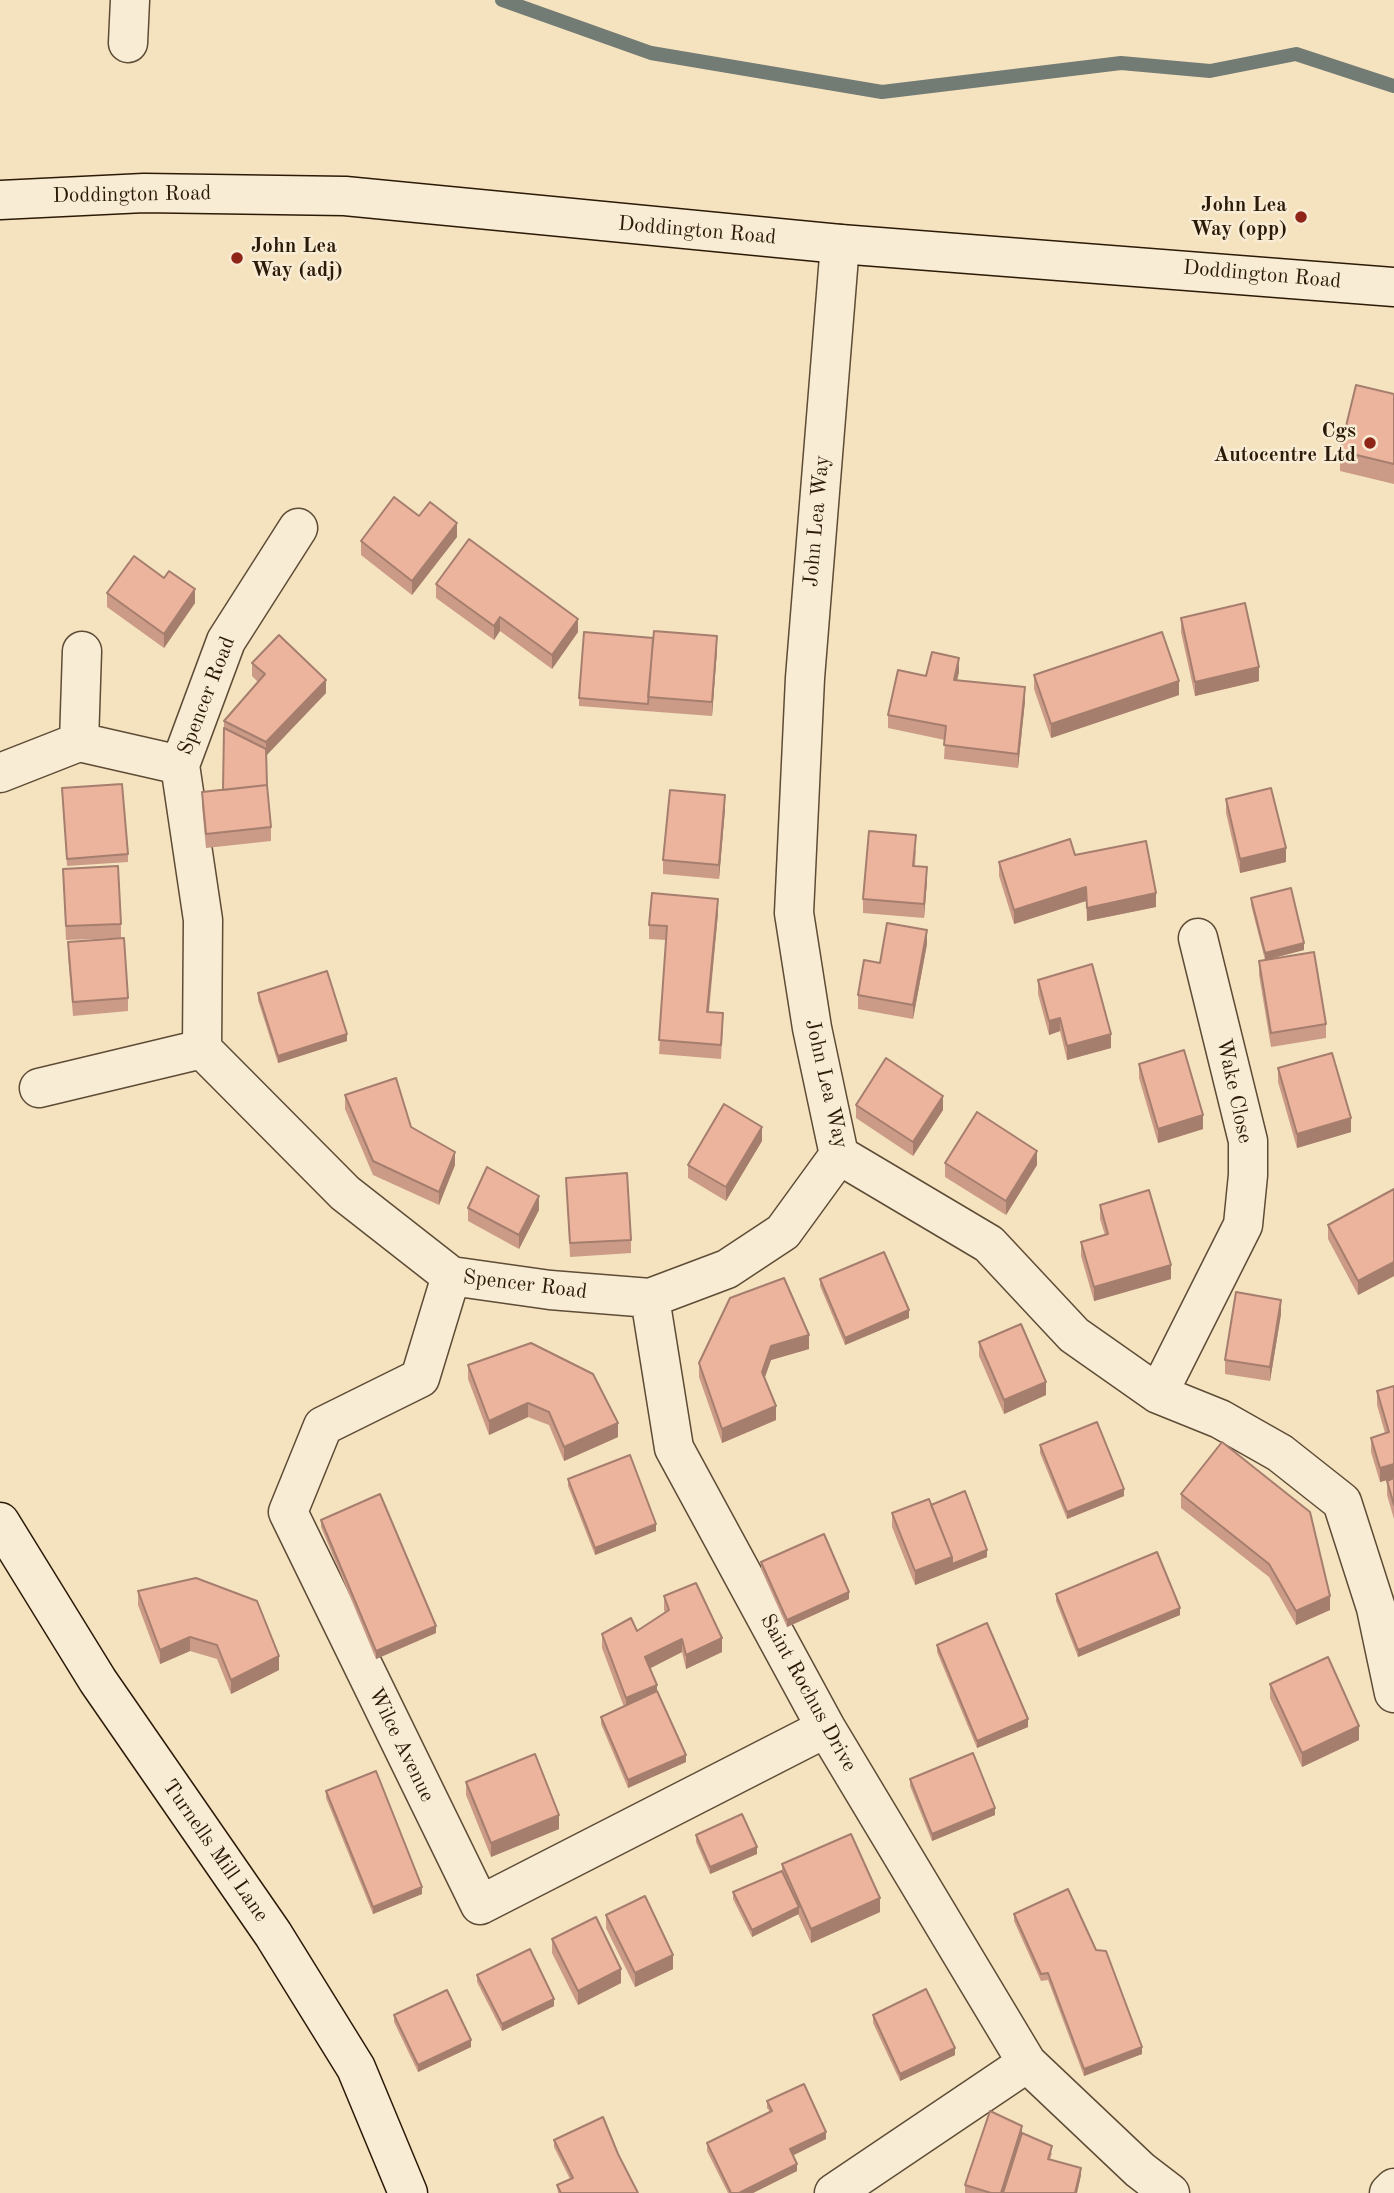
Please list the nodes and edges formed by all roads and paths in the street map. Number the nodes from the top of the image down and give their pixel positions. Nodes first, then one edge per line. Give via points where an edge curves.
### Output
1 (130, 0) edge
2 (128, 43) dead end
3 (0, 200) edge
4 (840, 244) junction
5 (1394, 287) edge
6 (298, 528) dead end
7 (82, 651) dead end
8 (79, 742) junction
9 (180, 765) junction
10 (0, 773) edge
11 (1198, 939) dead end
12 (202, 1049) junction
13 (39, 1088) dead end
14 (839, 1156) junction
15 (451, 1276) junction
16 (650, 1298) junction
17 (1158, 1394) junction
18 (0, 1522) edge
19 (1394, 1693) edge
20 (825, 1728) junction
21 (1027, 2063) junction
22 (1394, 2188) edge
23 (408, 2193) edge
24 (834, 2193) edge
25 (1170, 2193) edge
26 (1389, 2193) edge

1 - 2 street
3 - 4 street, Doddington Road via 144,192 345,196
4 - 5 street, Doddington Road
4 - 14 street, John Lea Way via 805,678 794,913
6 - 9 street, Spencer Road via 226,642
7 - 8 street
8 - 9 street
8 - 10 street
9 - 12 street, Spencer Road via 203,920
11 - 17 street, Wake Close via 1248,1141 1248,1175 1243,1225
12 - 13 street
12 - 15 street, Spencer Road via 345,1193
14 - 16 street, Spencer Road via 783,1232 727,1269
14 - 17 street, John Lea Way via 989,1244 1074,1335
15 - 16 street, Spencer Road
15 - 20 street, Wilce Avenue via 420,1378 323,1426 288,1512 481,1905
16 - 20 street, Saint Rochus Drive via 674,1448
17 - 19 street, John Lea Way via 1220,1419 1280,1453 1342,1502 1376,1608
18 - 23 street, Turnells Mill Lane via 98,1681 273,1934 356,2068
20 - 21 street, Saint Rochus Drive
21 - 24 street
21 - 25 street, Saint Rochus Drive
22 - 26 street

